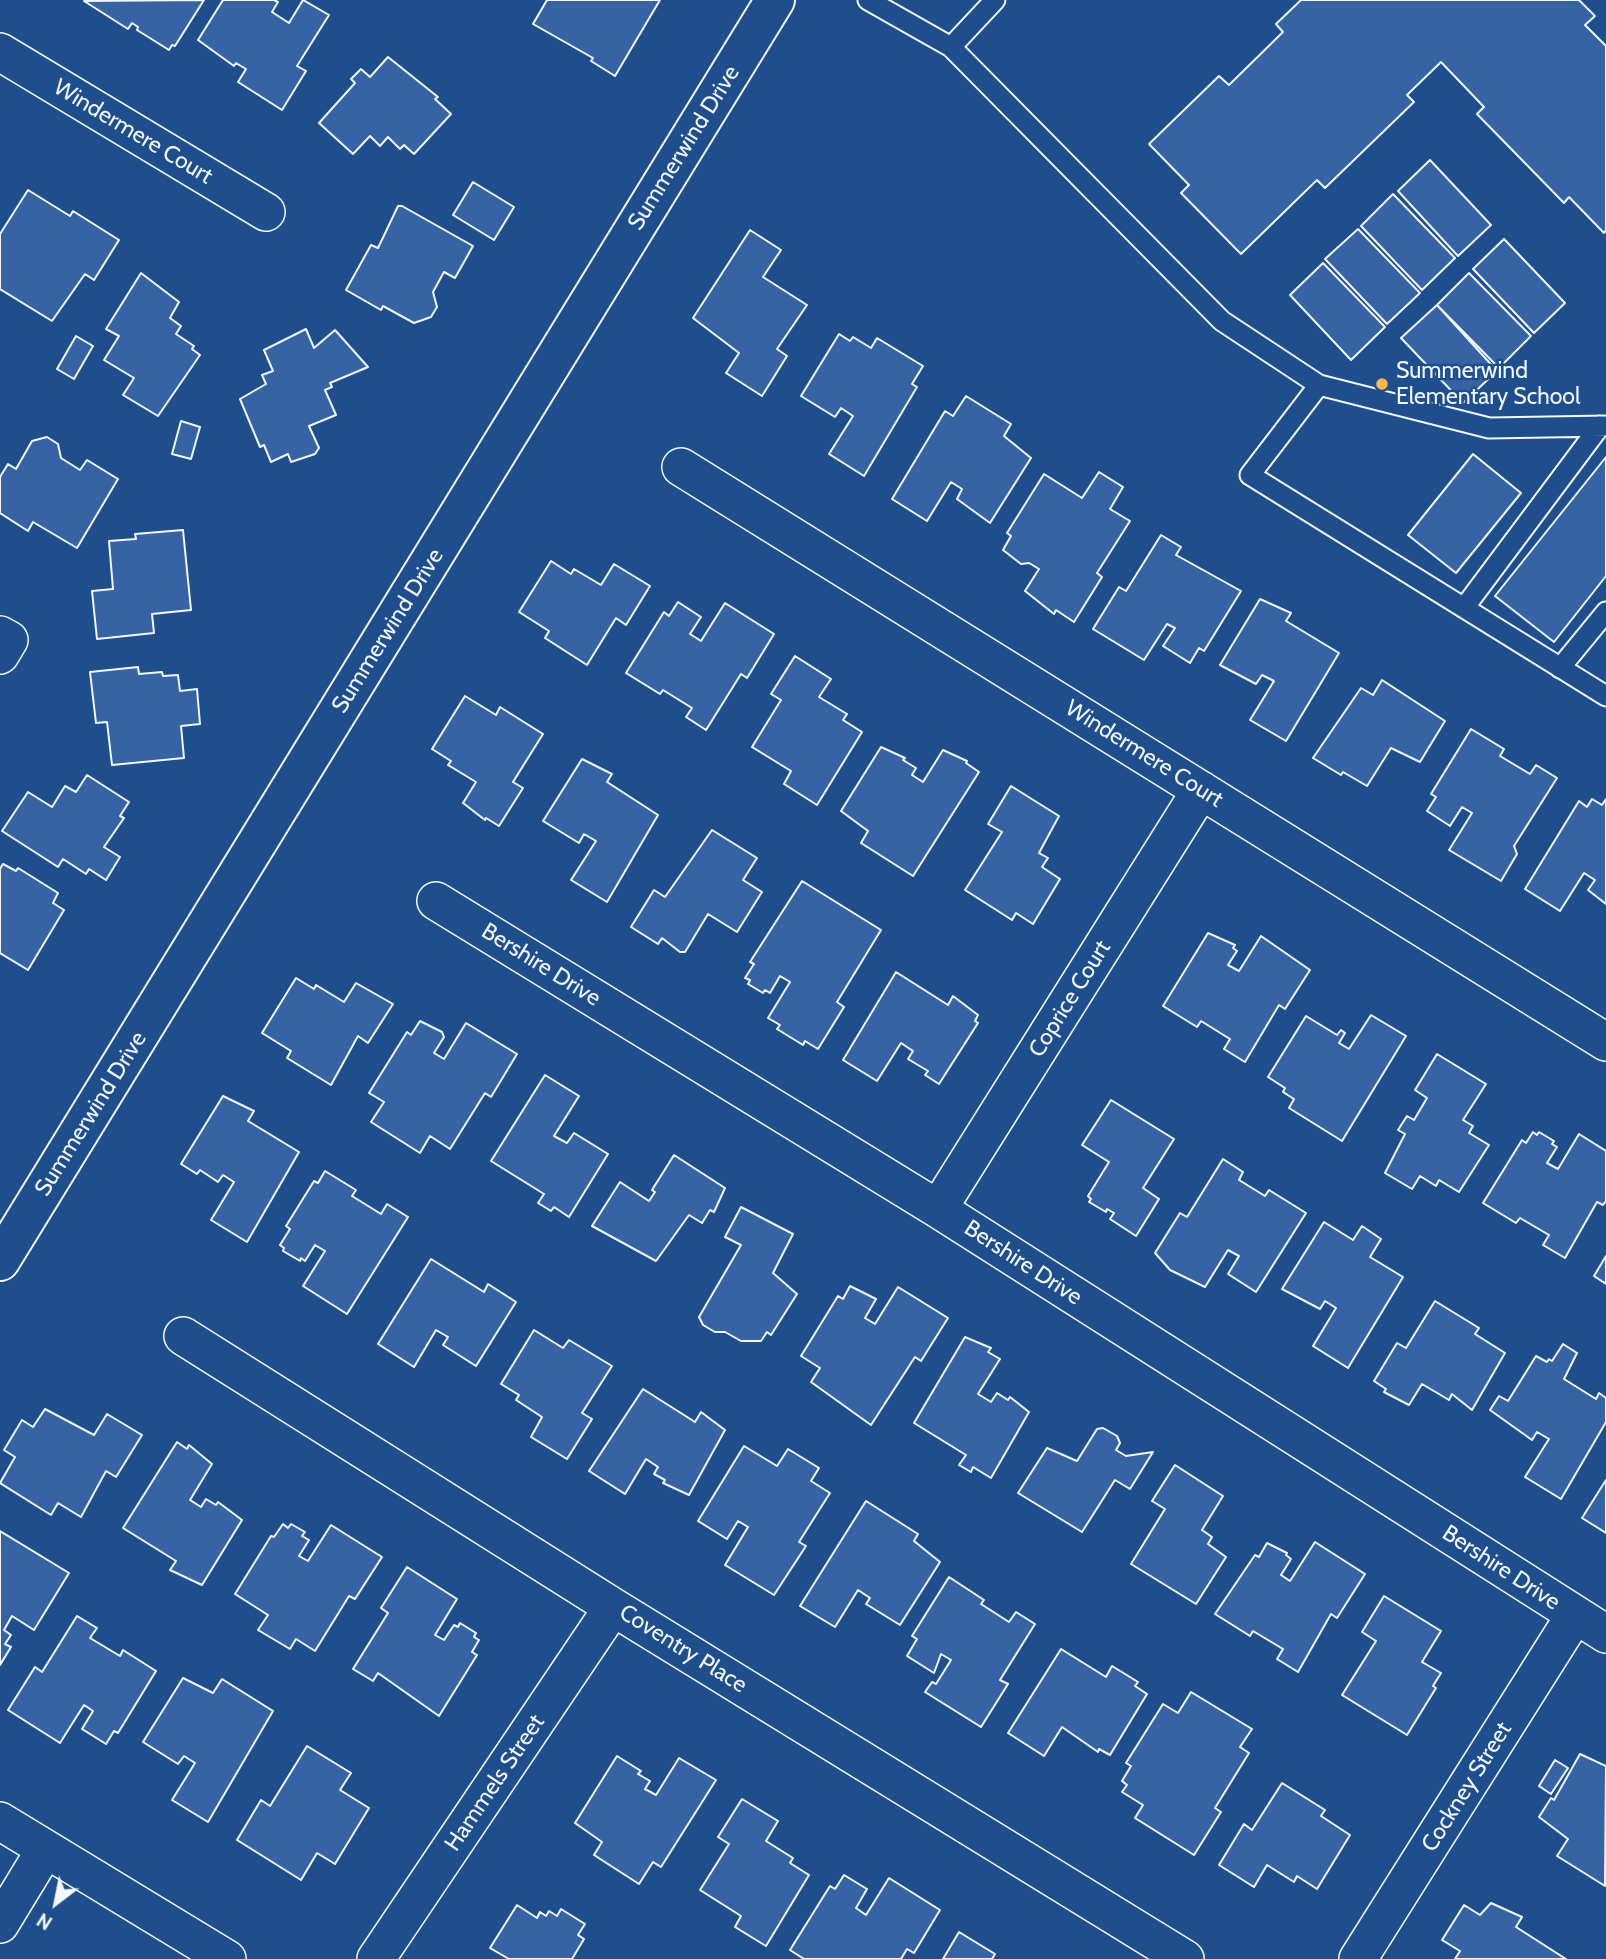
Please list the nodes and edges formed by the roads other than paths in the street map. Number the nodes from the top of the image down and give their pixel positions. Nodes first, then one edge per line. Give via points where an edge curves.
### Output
1 (775, 0) edge
2 (868, 0) edge
3 (995, 0) edge
4 (951, 47) junction
5 (0, 52) edge
6 (266, 212) dead end
7 (1319, 385) junction
8 (1603, 426) edge
9 (681, 467) dead end
10 (1464, 608) junction
11 (1606, 612) edge
12 (1560, 668) junction
13 (1606, 696) edge
14 (1201, 790) junction
15 (436, 901) dead end
16 (1606, 1042) edge
17 (938, 1209) junction
18 (0, 1261) edge
19 (183, 1336) dead end
20 (614, 1607) junction
21 (1575, 1615) junction
22 (1606, 1634) edge
23 (0, 1821) edge
24 (45, 1850) junction
25 (0, 1924) edge
26 (228, 1959) edge
27 (376, 1959) edge
28 (1185, 1959) edge
29 (1358, 1959) edge

1 - 18 street, Summerwind Drive
2 - 4 lane
3 - 4 lane
4 - 7 lane via 1222,321
5 - 6 street, Windermere Court
7 - 8 lane via 1489,428
7 - 10 lane via 1250,475
8 - 10 lane
9 - 14 street, Windermere Court
10 - 12 lane
11 - 12 lane
12 - 13 lane
14 - 16 street, Windermere Court
14 - 17 street, Coprice Court
15 - 17 street, Bershire Drive
17 - 21 street, Bershire Drive
19 - 20 street, Coventry Place
20 - 27 street, Hammels Street
20 - 28 street, Coventry Place
21 - 22 street, Bershire Drive
21 - 29 street, Cockney Street
23 - 24 street
24 - 25 street
24 - 26 street

